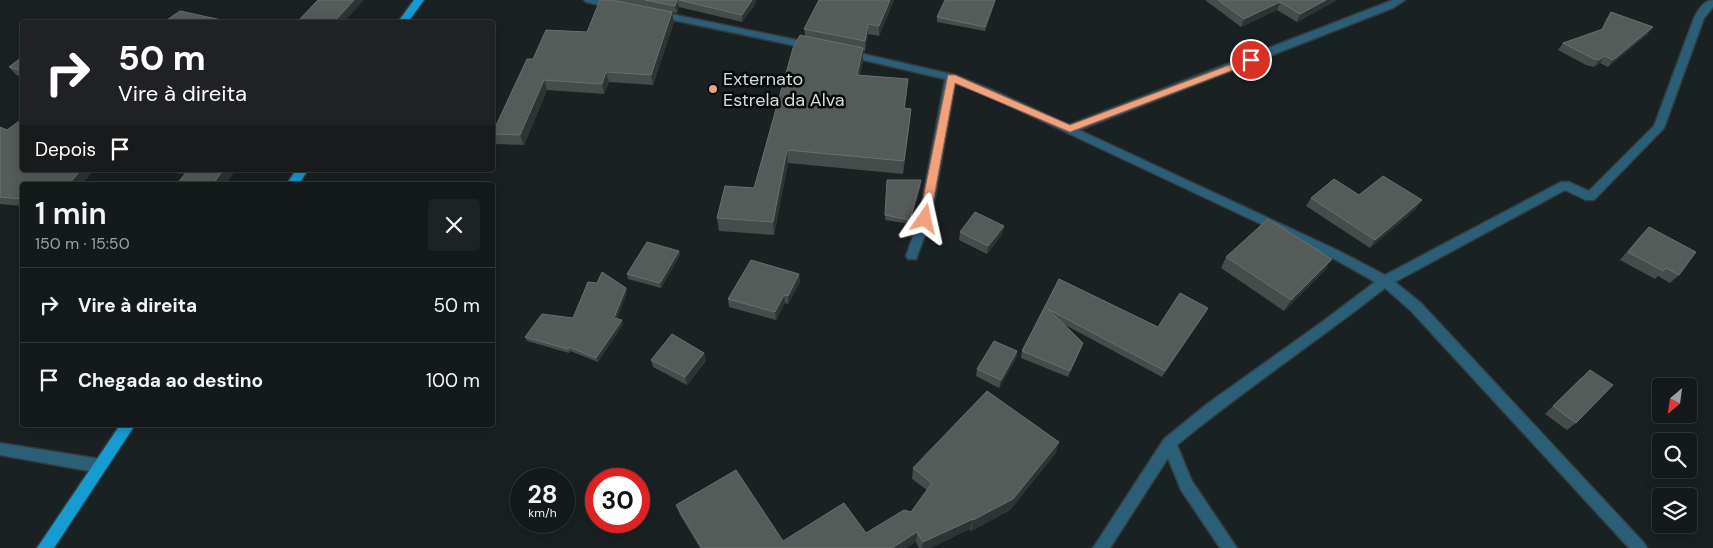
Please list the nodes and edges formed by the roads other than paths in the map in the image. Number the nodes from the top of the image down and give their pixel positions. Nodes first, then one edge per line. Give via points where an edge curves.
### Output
1 (418, 0) edge
2 (589, 0) edge
3 (1400, 0) edge
4 (1713, 2) edge
5 (626, 8) edge
6 (645, 12) edge
7 (404, 20) edge
8 (951, 78) junction
9 (1070, 129) junction
10 (912, 256) dead end
11 (1385, 281) junction
12 (127, 427) edge
13 (1169, 443) junction
14 (0, 449) edge
15 (100, 466) junction
16 (45, 548) edge
17 (1100, 548) edge
18 (1229, 548) edge
19 (1639, 548) edge

1 - 7 main road
2 - 5 street
3 - 9 street
4 - 11 street via 1699,18 1659,128 1590,197 1565,185
6 - 8 street via 902,64
8 - 9 street
8 - 10 street via 925,219
9 - 11 street
11 - 13 street
11 - 19 street via 1416,307
12 - 15 main road
13 - 17 street
13 - 18 street via 1186,485
14 - 15 street
15 - 16 main road

